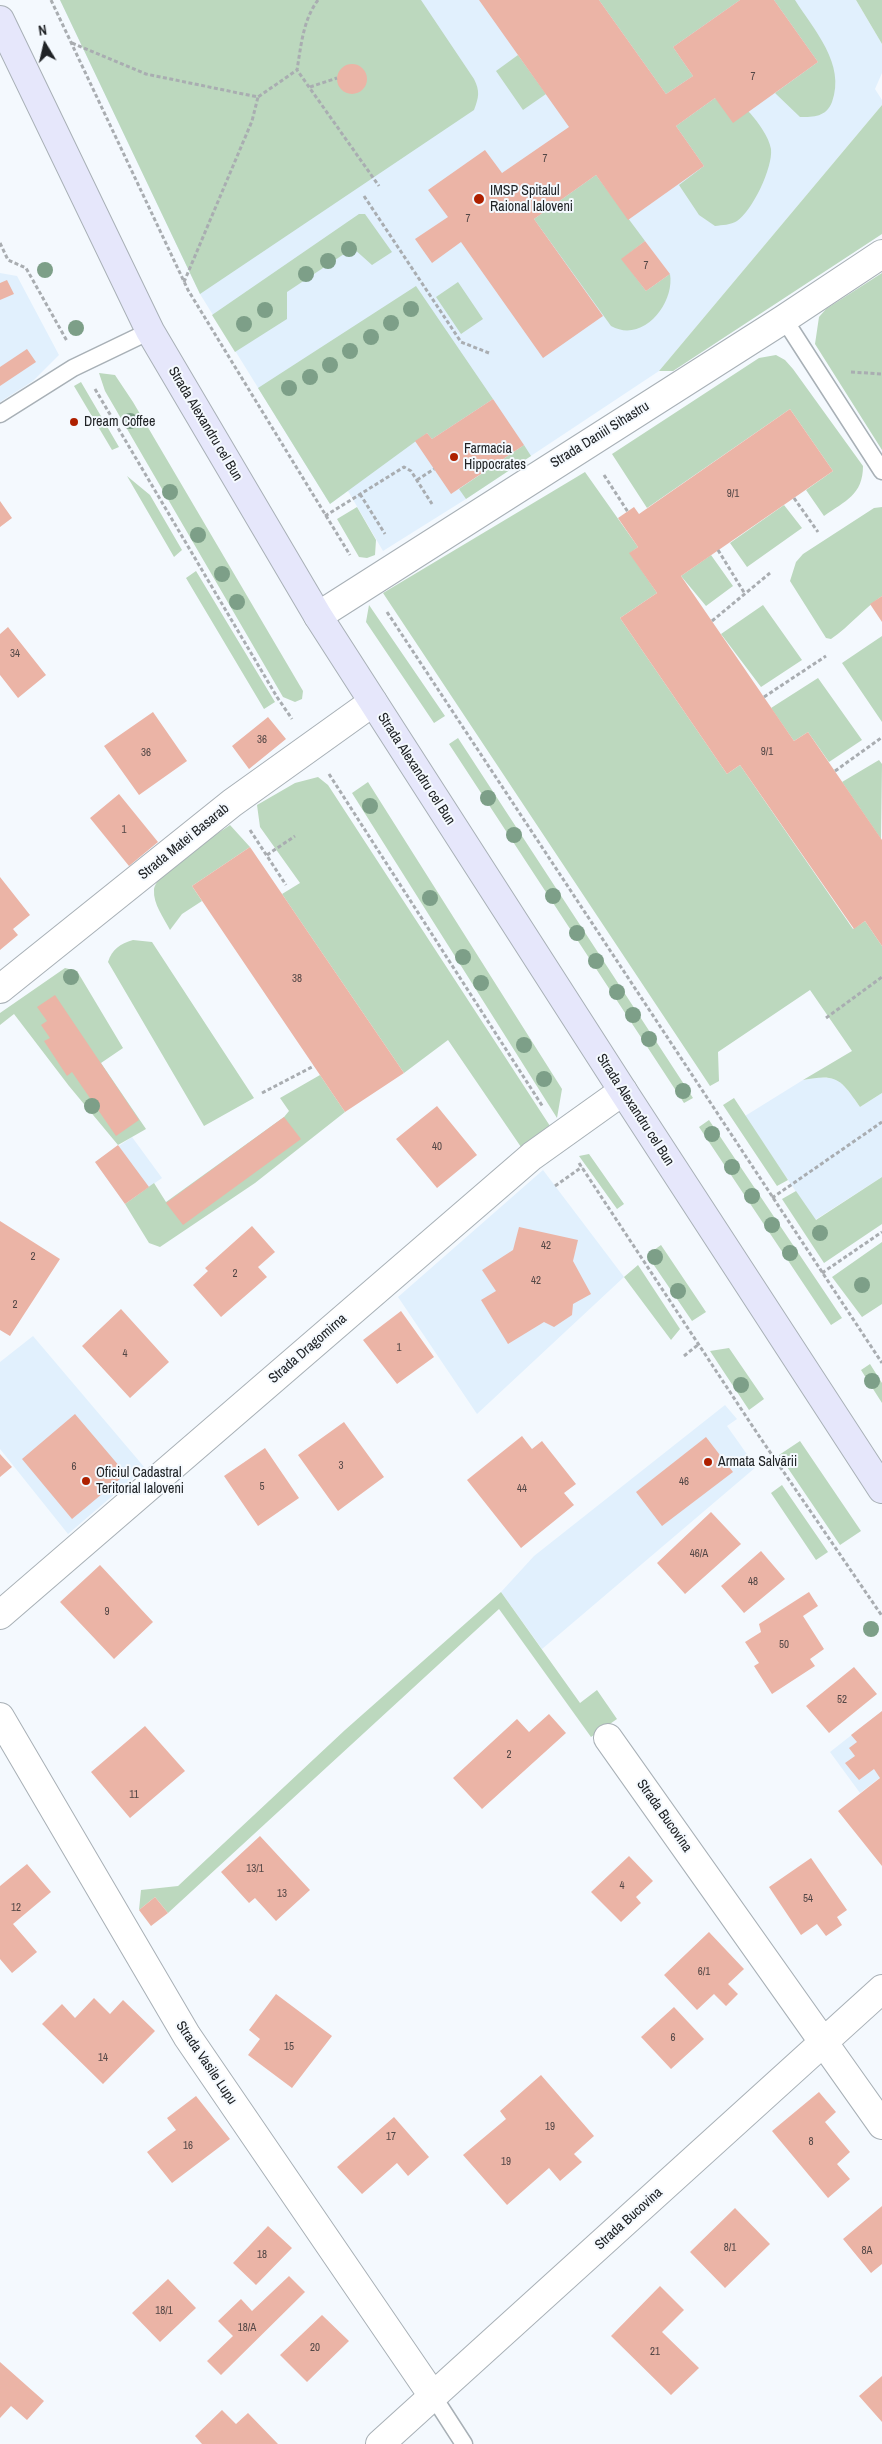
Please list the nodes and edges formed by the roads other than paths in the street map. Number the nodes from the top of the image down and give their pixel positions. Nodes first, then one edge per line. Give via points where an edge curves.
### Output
1 (0, 20) edge
2 (882, 254) edge
3 (784, 319) junction
4 (150, 331) junction
5 (0, 414) edge
6 (882, 471) edge
7 (318, 616) junction
8 (373, 702) junction
9 (0, 989) edge
10 (623, 1091) junction
11 (882, 1489) edge
12 (0, 1615) edge
13 (0, 1717) edge
14 (608, 1738) dead end
15 (882, 1989) edge
16 (824, 2041) junction
17 (882, 2124) edge
18 (434, 2396) junction
19 (380, 2444) edge
20 (464, 2444) edge

1 - 4 main road, Strada Alexandru cel Bun
2 - 3 street, Strada Daniil Sihastru
3 - 6 lane
3 - 7 street, Strada Daniil Sihastru
4 - 5 lane via 81,364
4 - 7 main road, Strada Alexandru cel Bun
7 - 8 main road, Strada Alexandru cel Bun
8 - 9 street, Strada Matei Basarab via 232,803
8 - 10 main road, Strada Alexandru cel Bun
10 - 11 main road, Strada Alexandru cel Bun
10 - 12 street, Strada Dragomirna via 532,1156
13 - 18 street, Strada Vasile Lupu via 187,2036
14 - 16 street, Strada Bucovina
15 - 16 street, Strada Bucovina
16 - 17 street, Strada Bucovina
16 - 18 street, Strada Bucovina
18 - 19 street
18 - 20 lane, Strada Vasile Lupu

